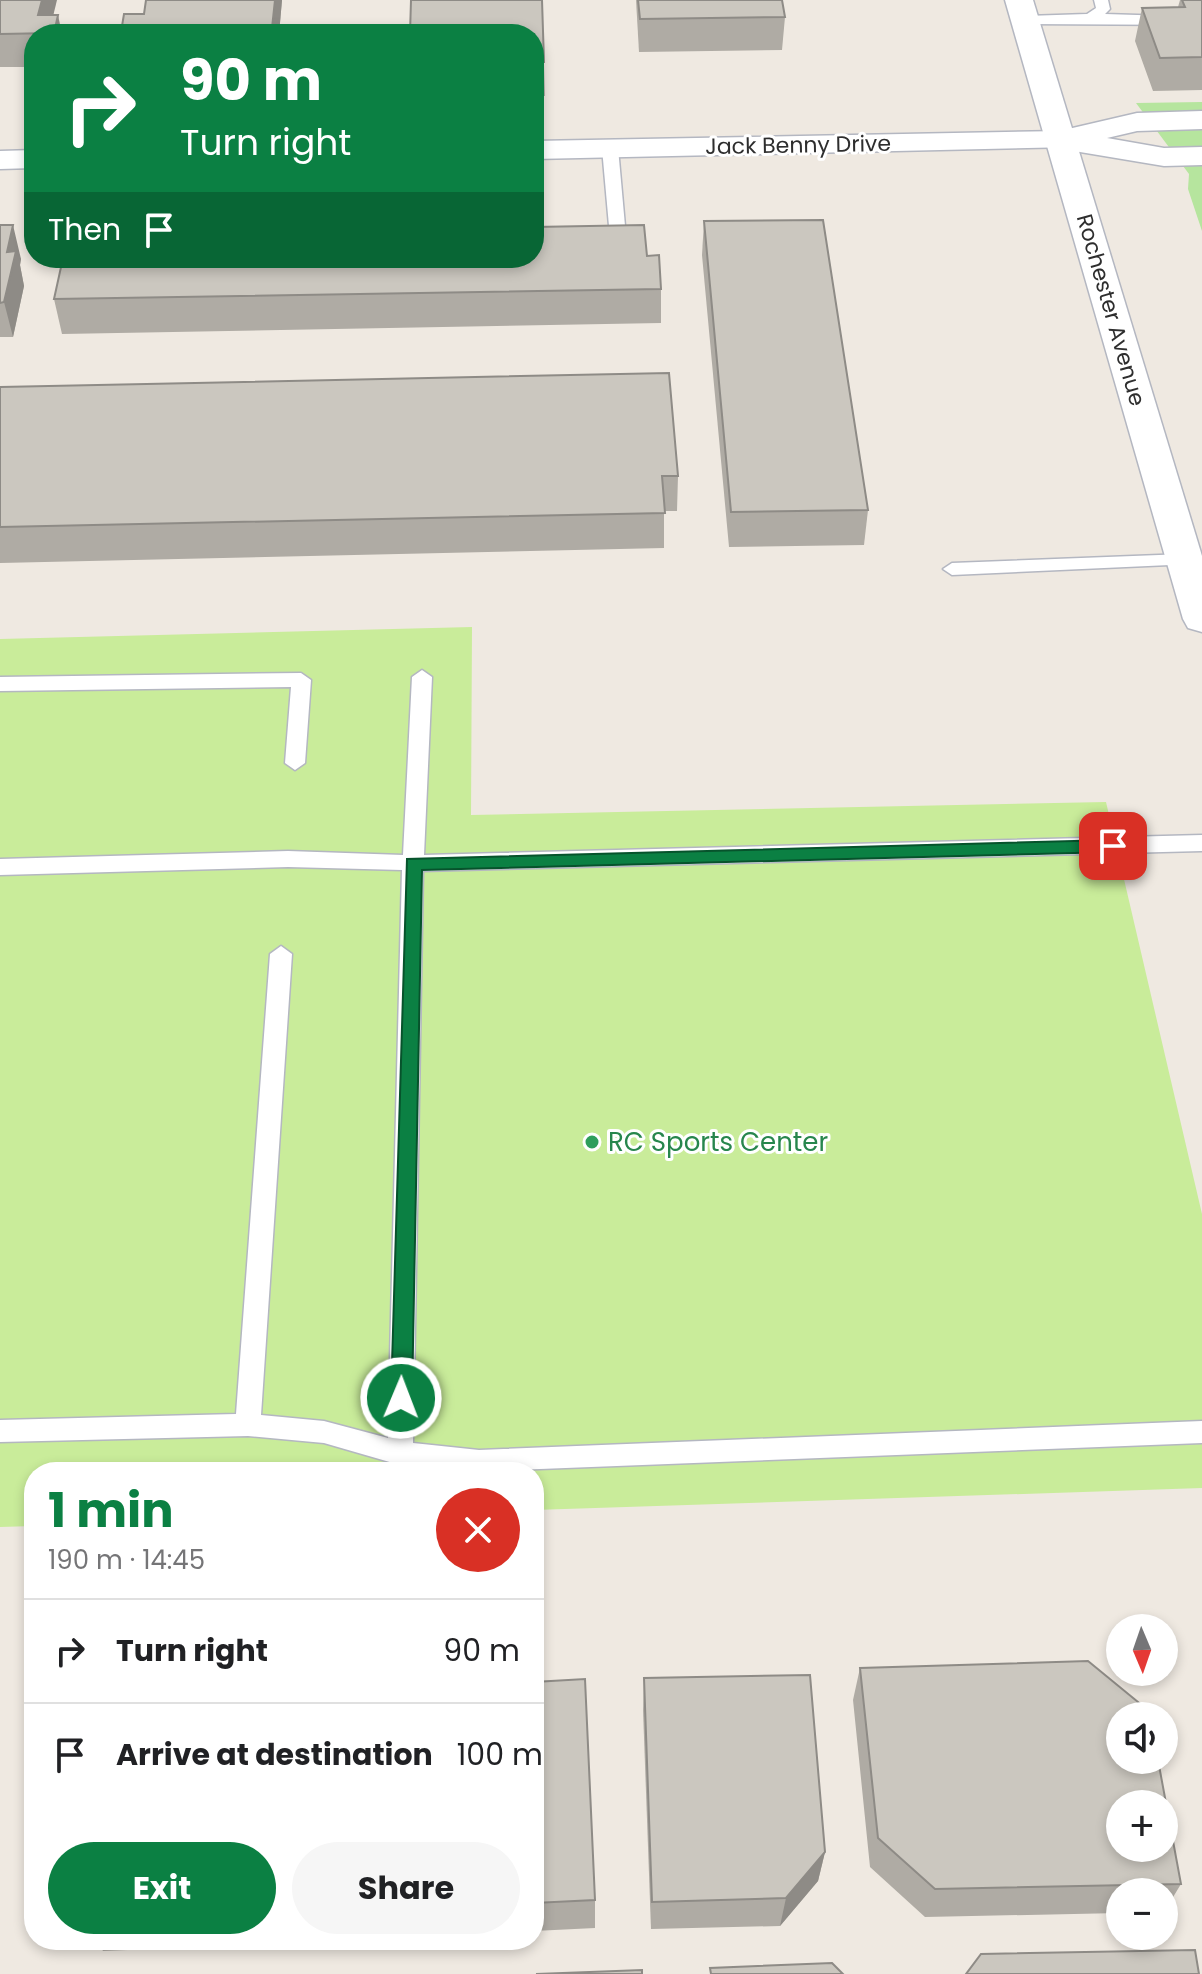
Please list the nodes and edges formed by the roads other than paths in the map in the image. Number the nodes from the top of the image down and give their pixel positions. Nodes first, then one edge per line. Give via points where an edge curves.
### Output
1 (1101, 0) edge
2 (1022, 10) edge
3 (1090, 18) junction
4 (1202, 21) edge
5 (1202, 120) edge
6 (1062, 140) junction
7 (610, 148) junction
8 (544, 150) edge
9 (1202, 156) edge
10 (24, 159) edge
11 (0, 160) edge
12 (617, 226) edge
13 (1185, 560) junction
14 (952, 569) dead end
15 (1202, 619) edge
16 (422, 677) dead end
17 (0, 684) edge
18 (295, 763) dead end
19 (1202, 843) edge
20 (413, 863) junction
21 (0, 867) edge
22 (281, 954) dead end
23 (248, 1425) junction
24 (0, 1431) edge
25 (1202, 1432) edge
26 (400, 1453) junction

1 - 3 lane via 1103,9
2 - 3 lane
2 - 6 main road, Rochester Avenue
3 - 4 lane
5 - 6 main road, Jack Benny Drive via 1137,122
6 - 7 main road, Jack Benny Drive
6 - 9 main road, Jack Benny Drive via 1164,157
6 - 13 main road, Rochester Avenue
7 - 8 main road, Jack Benny Drive
7 - 12 lane
10 - 11 main road
13 - 14 lane
13 - 15 main road, Rochester Avenue
16 - 20 lane
17 - 18 lane via 301,680
19 - 20 lane
20 - 21 lane via 288,859
20 - 26 lane
22 - 23 lane
23 - 24 lane
23 - 26 lane via 324,1432
25 - 26 lane via 479,1462

